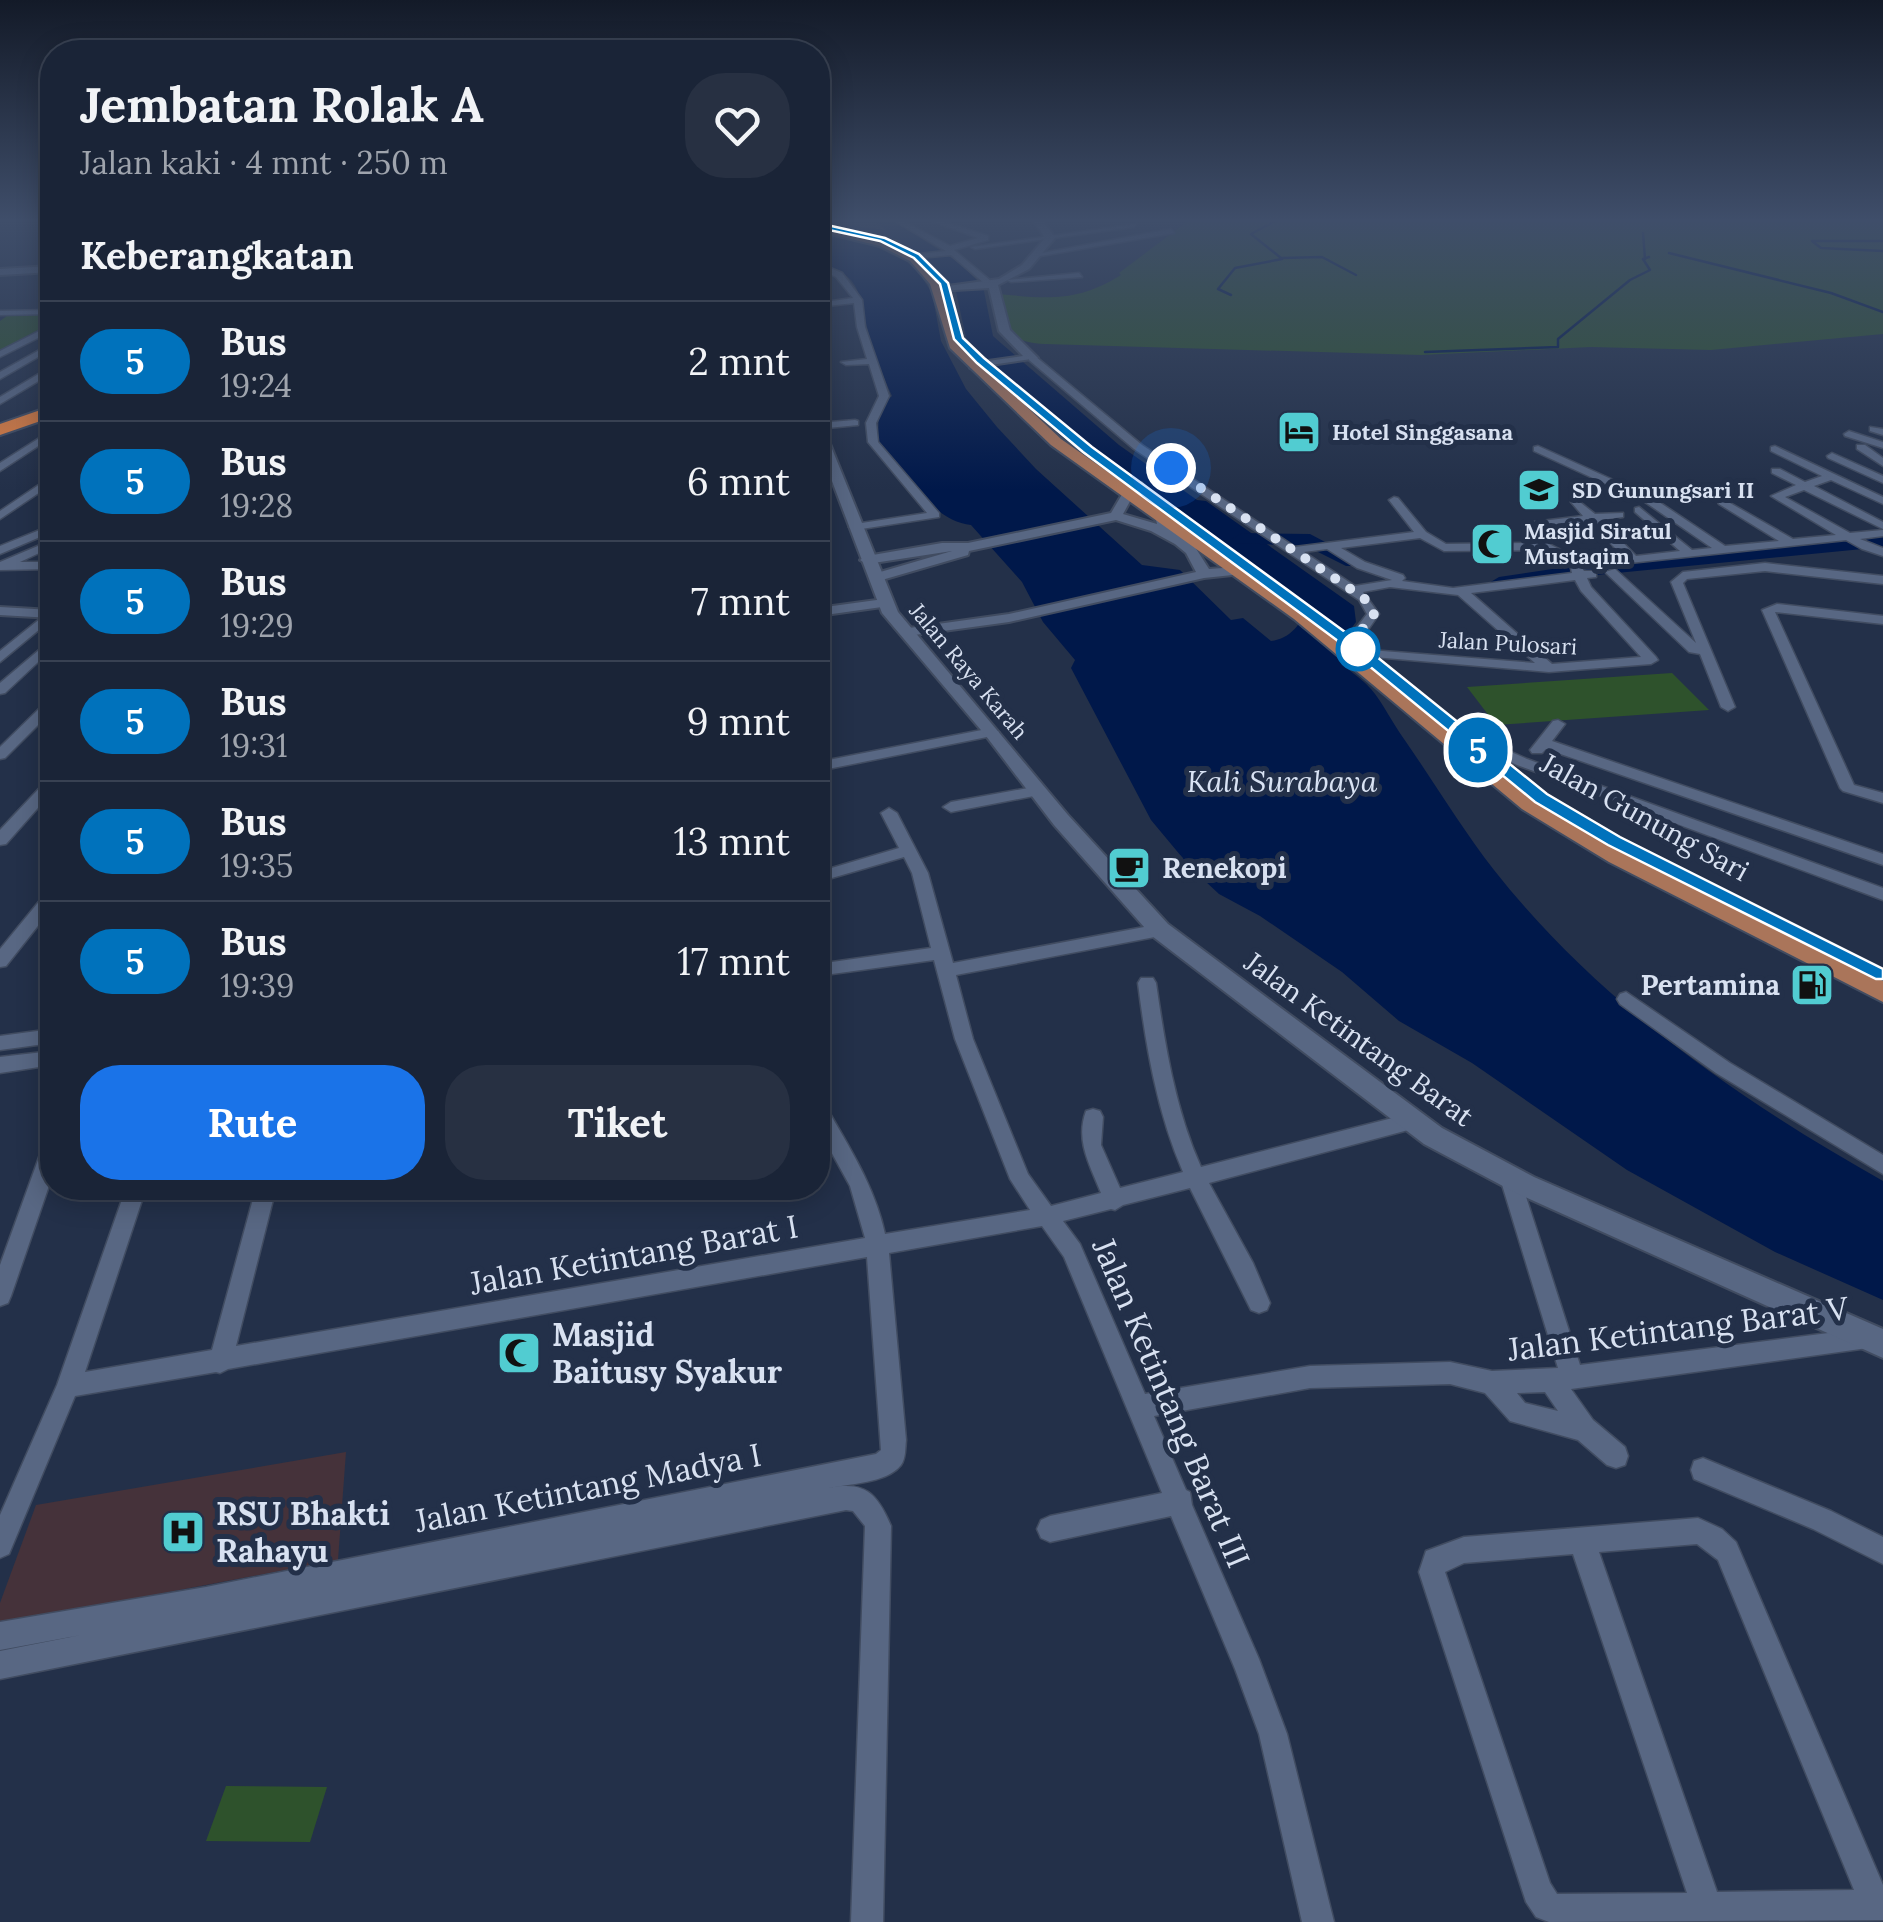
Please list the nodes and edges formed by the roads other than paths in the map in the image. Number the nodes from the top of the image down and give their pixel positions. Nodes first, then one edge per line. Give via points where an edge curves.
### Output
1 (861, 311) edge
2 (948, 311) edge
3 (999, 311) edge
4 (40, 312) edge
5 (0, 313) edge
6 (16, 313) junction
7 (0, 322) edge
8 (40, 334) edge
9 (40, 353) edge
10 (0, 354) edge
11 (1028, 358) junction
12 (873, 361) junction
13 (846, 362) dead end
14 (983, 365) junction
15 (0, 376) edge
16 (40, 376) edge
17 (0, 401) edge
18 (40, 416) edge
19 (40, 422) edge
20 (854, 423) dead end
21 (830, 426) edge
22 (0, 433) edge
23 (1849, 434) dead end
24 (1075, 439) junction
25 (40, 442) edge
26 (1056, 442) junction
27 (1883, 445) edge
28 (1538, 448) dead end
29 (1861, 448) dead end
30 (1775, 450) dead end
31 (830, 455) edge
32 (1832, 456) dead end
33 (1883, 464) edge
34 (0, 468) edge
35 (1776, 471) dead end
36 (1832, 476) junction
37 (1883, 480) edge
38 (1803, 484) junction
39 (40, 488) edge
40 (1133, 490) junction
41 (1394, 500) dead end
42 (1883, 500) edge
43 (1576, 502) dead end
44 (1723, 502) dead end
45 (1639, 510) dead end
46 (1619, 514) dead end
47 (0, 516) edge
48 (1589, 516) junction
49 (1110, 517) junction
50 (1164, 525) junction
51 (854, 527) junction
52 (1883, 529) edge
53 (40, 533) edge
54 (1422, 534) junction
55 (1857, 542) junction
56 (1791, 543) junction
57 (1325, 545) junction
58 (970, 546) junction
59 (1547, 546) junction
60 (1290, 547) junction
61 (40, 548) edge
62 (0, 550) edge
63 (1723, 550) junction
64 (1883, 552) edge
65 (1690, 554) junction
66 (867, 560) junction
67 (1634, 560) junction
68 (2, 565) edge
69 (40, 566) edge
70 (1240, 568) junction
71 (1577, 570) junction
72 (1611, 572) junction
73 (1198, 575) junction
74 (875, 578) junction
75 (1883, 580) edge
76 (1412, 584) junction
77 (1474, 584) junction
78 (1354, 590) junction
79 (884, 603) junction
80 (830, 610) edge
81 (0, 611) edge
82 (40, 613) edge
83 (1883, 620) edge
84 (40, 624) edge
85 (912, 639) junction
86 (1349, 645) junction
87 (1705, 651) junction
88 (40, 654) edge
89 (0, 658) edge
90 (1550, 668) junction
91 (0, 690) edge
92 (1728, 707) dead end
93 (40, 716) edge
94 (1558, 724) dead end
95 (1455, 731) junction
96 (992, 732) junction
97 (1543, 743) junction
98 (0, 755) edge
99 (830, 764) edge
100 (1531, 764) junction
101 (1039, 791) junction
102 (40, 796) edge
103 (1883, 798) edge
104 (951, 807) dead end
105 (889, 813) dead end
106 (1061, 820) joint
107 (0, 840) edge
108 (1609, 845) junction
109 (910, 850) junction
110 (1883, 860) edge
111 (830, 873) edge
112 (1883, 894) edge
113 (40, 912) edge
114 (1160, 930) junction
115 (0, 961) edge
116 (944, 962) junction
117 (832, 968) dead end
118 (1883, 974) edge
119 (1147, 982) dead end
120 (1883, 992) edge
121 (1626, 999) dead end
122 (40, 1038) edge
123 (0, 1043) edge
124 (40, 1060) edge
125 (0, 1066) edge
126 (1093, 1118) dead end
127 (1412, 1121) junction
128 (830, 1133) edge
129 (1883, 1165) edge
130 (1510, 1178) junction
131 (1196, 1179) junction
132 (40, 1183) edge
133 (132, 1200) edge
134 (263, 1200) edge
135 (1115, 1201) junction
136 (1048, 1216) junction
137 (877, 1245) junction
138 (0, 1296) edge
139 (1259, 1303) dead end
140 (1878, 1341) edge
141 (220, 1362) junction
142 (1562, 1378) junction
143 (1492, 1383) junction
144 (68, 1386) junction
145 (1139, 1407) junction
146 (1584, 1429) junction
147 (1616, 1456) dead end
148 (1703, 1470) dead end
149 (1180, 1501) junction
150 (1050, 1529) dead end
151 (1582, 1541) junction
152 (1, 1542) edge
153 (1883, 1551) edge
154 (0, 1636) edge
155 (0, 1665) edge
156 (1879, 1905) edge
157 (1709, 1915) edge
158 (868, 1922) edge
159 (1318, 1922) edge

1 - 12 street
2 - 14 main road via 950,340
3 - 11 main road via 1005,331
4 - 6 street
5 - 6 street
6 - 7 street
8 - 10 street
9 - 15 street
11 - 14 main road
11 - 60 street via 1138,447
12 - 13 street
12 - 51 street via 884,396 870,423 873,442 935,516
14 - 24 main road
14 - 26 main road
16 - 17 street
18 - 22 highway
19 - 22 highway
20 - 21 street
23 - 27 street
24 - 26 main road
24 - 40 main road
25 - 34 street
26 - 40 main road
28 - 63 street via 1649,500
29 - 33 street
30 - 36 street
31 - 51 main road, Jalan Raya Karah
32 - 37 street
35 - 38 street
36 - 38 street
36 - 42 street
38 - 52 street
38 - 55 street via 1776,496
39 - 47 street
40 - 49 street
40 - 50 main road
40 - 70 main road
41 - 54 street
43 - 48 street
44 - 56 street
45 - 65 street
46 - 48 street
48 - 59 street via 1529,525
48 - 67 street
49 - 50 street
49 - 58 street
50 - 70 main road
50 - 73 street via 1197,559
51 - 66 main road, Jalan Raya Karah
52 - 55 street
53 - 62 street
54 - 57 street
54 - 59 street via 1448,549
55 - 56 street
55 - 64 street
55 - 72 street
56 - 63 street
57 - 60 street
57 - 76 street
58 - 66 street
58 - 74 street via 953,558
59 - 71 street
60 - 78 street
61 - 68 street
63 - 65 street
65 - 67 street
66 - 74 main road, Jalan Raya Karah
67 - 71 street
68 - 69 street
70 - 73 street
70 - 86 main road, Jalan Gunung Sari
71 - 72 street
71 - 77 street
71 - 90 street, Jalan Pulosari via 1651,659
72 - 87 street via 1694,649
73 - 85 street via 985,629
74 - 79 main road, Jalan Raya Karah
75 - 87 street via 1765,567 1683,576 1677,582
76 - 77 street
76 - 78 street
77 - 90 street
78 - 86 street via 1374,614
79 - 80 street
79 - 85 main road, Jalan Raya Karah
81 - 82 street
83 - 103 street via 1768,610 1848,788
84 - 89 street
85 - 96 main road, Jalan Raya Karah
86 - 90 street, Jalan Pulosari
86 - 95 main road, Jalan Gunung Sari
86 - 108 main road, Jalan Gunung Sari via 1530,804
87 - 92 street
88 - 91 street
93 - 98 street
94 - 97 street
95 - 100 street
95 - 108 main road, Jalan Gunung Sari
96 - 99 street
96 - 101 main road, Jalan Raya Karah
97 - 100 street
97 - 110 street
100 - 112 street
101 - 104 street
101 - 106 main road, Jalan Raya Karah
102 - 107 street
105 - 109 street, Jalan Ketintang Barat III
106 - 114 main road, Jalan Ketintang Barat
108 - 118 main road, Jalan Gunung Sari
108 - 120 main road, Jalan Gunung Sari
109 - 111 street
109 - 116 street, Jalan Ketintang Barat III
113 - 115 street
114 - 116 street
114 - 127 main road, Jalan Ketintang Barat
116 - 117 street
116 - 136 street, Jalan Ketintang Barat III via 964,1038 1020,1178
119 - 131 street via 1155,1044
121 - 129 street via 1723,1068
122 - 123 street
124 - 125 street
126 - 135 street via 1092,1146
127 - 130 main road, Jalan Ketintang Barat
127 - 131 street, Jalan Ketintang Barat I
128 - 137 street via 859,1183
130 - 140 main road, Jalan Ketintang Barat
130 - 142 street
131 - 135 street, Jalan Ketintang Barat I
131 - 139 street via 1244,1262
132 - 138 street
133 - 144 street
134 - 141 street
135 - 136 street, Jalan Ketintang Barat I
136 - 137 street, Jalan Ketintang Barat I
136 - 145 street, Jalan Ketintang Barat III via 1072,1251
137 - 141 street, Jalan Ketintang Barat I
137 - 154 street, Jalan Ketintang Madya I via 894,1440 892,1457 881,1466
140 - 142 street, Jalan Ketintang Barat V
141 - 144 street, Jalan Ketintang Barat I
142 - 143 street, Jalan Ketintang Barat V
142 - 146 street
143 - 145 street, Jalan Ketintang Barat V via 1450,1373 1310,1378
143 - 146 street via 1518,1413
144 - 152 street
145 - 149 street, Jalan Ketintang Barat III
146 - 147 street
148 - 153 street
149 - 150 street
149 - 159 street, Jalan Ketintang Barat III via 1274,1734
151 - 156 street via 1698,1532 1727,1551
151 - 157 street
151 - 157 street via 1454,1552 1436,1560 1432,1572 1537,1892 1558,1910
155 - 158 street, Jalan Ketintang Madya I via 860,1499 878,1526
156 - 157 street

